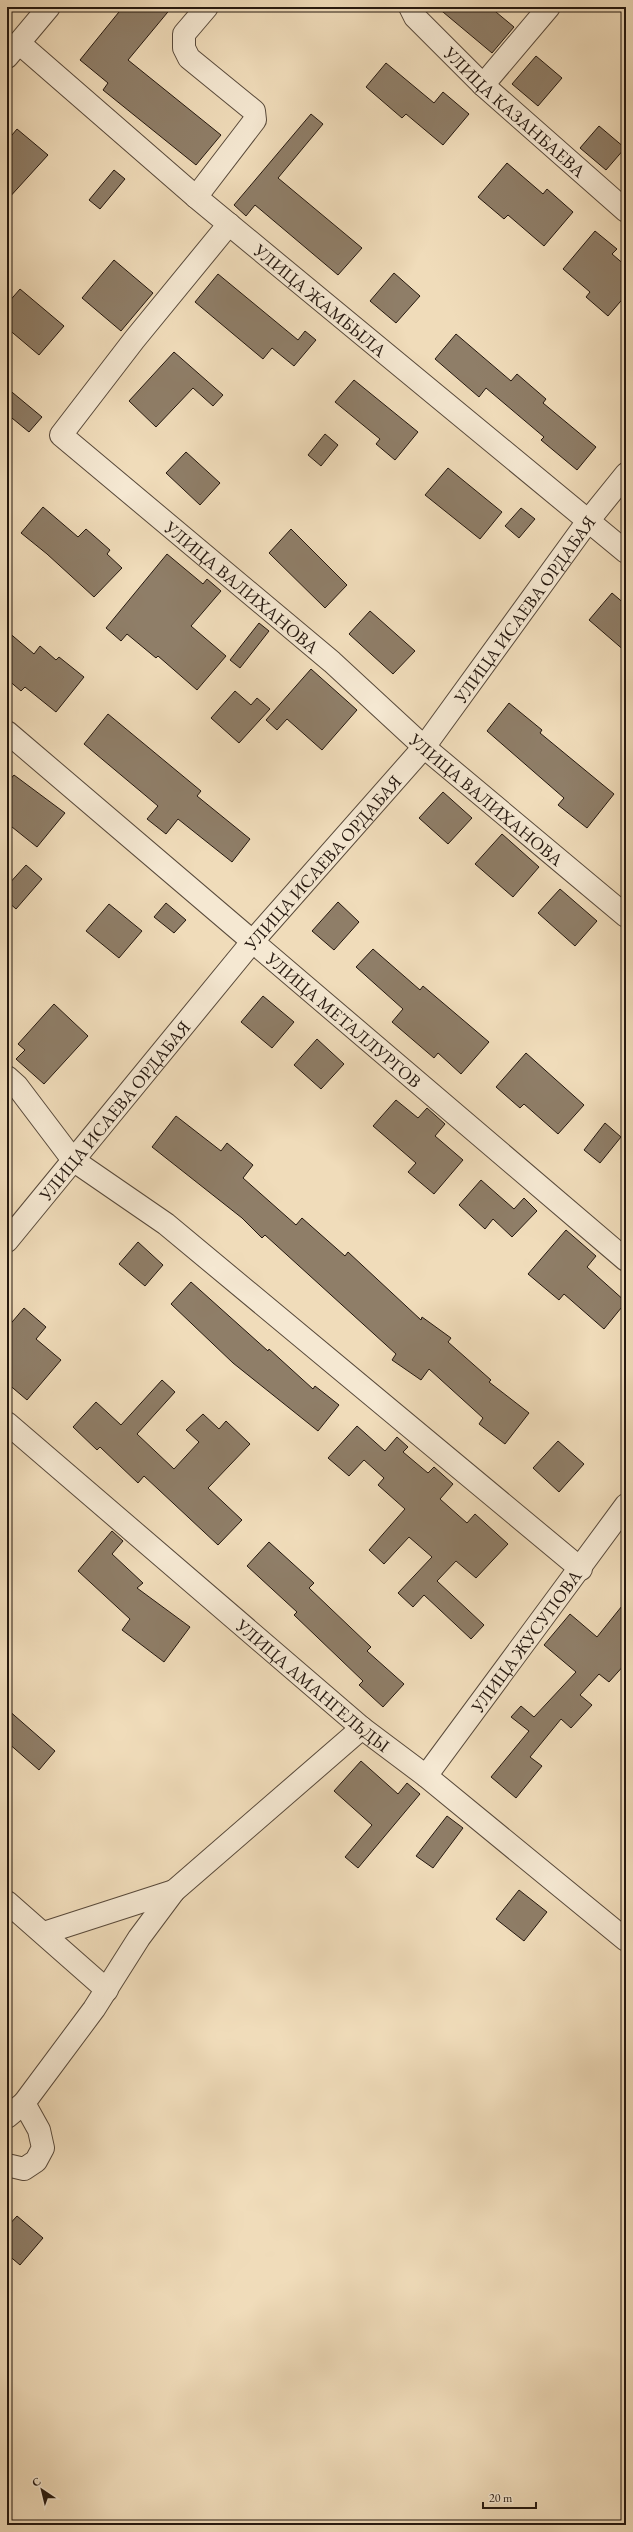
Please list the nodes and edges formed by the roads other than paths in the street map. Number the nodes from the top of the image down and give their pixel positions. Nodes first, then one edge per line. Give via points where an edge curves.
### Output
1 (50, 7) edge
2 (207, 7) edge
3 (410, 7) edge
4 (549, 7) edge
5 (13, 50) edge
6 (483, 85) junction
7 (196, 197) junction
8 (626, 211) edge
9 (229, 224) junction
10 (626, 474) edge
11 (588, 521) junction
12 (626, 552) edge
13 (7, 732) edge
14 (424, 747) junction
15 (626, 916) edge
16 (252, 942) junction
17 (7, 1077) edge
18 (73, 1160) junction
19 (7, 1241) edge
20 (626, 1260) edge
21 (7, 1423) edge
22 (626, 1505) edge
23 (581, 1569) junction
24 (362, 1728) junction
25 (426, 1776) junction
26 (174, 1891) junction
27 (7, 1902) edge
28 (44, 1933) junction
29 (626, 1940) edge
30 (107, 1990) junction
31 (24, 2103) junction
32 (7, 2117) edge
33 (7, 2165) edge

1 - 5 street
2 - 7 street via 184,34 184,48 189,58 254,111 255,120
3 - 6 street, УЛИЦА КАЗАНБАЕВА via 415,17
4 - 6 street
5 - 7 street, УЛИЦА ЖАМБЫЛА
6 - 8 street, УЛИЦА КАЗАНБАЕВА
7 - 9 street, УЛИЦА ЖАМБЫЛА
9 - 11 street, УЛИЦА ЖАМБЫЛА
9 - 14 street, УЛИЦА ВАЛИХАНОВА via 134,340 61,435 332,662
10 - 11 street, УЛИЦА ИСАЕВА ОРДАБАЯ
11 - 12 street, УЛИЦА ЖАМБЫЛА
11 - 14 street, УЛИЦА ИСАЕВА ОРДАБАЯ
13 - 16 street, УЛИЦА МЕТАЛЛУРГОВ
14 - 15 street, УЛИЦА ВАЛИХАНОВА
14 - 16 street, УЛИЦА ИСАЕВА ОРДАБАЯ
16 - 18 street, УЛИЦА ИСАЕВА ОРДАБАЯ
16 - 20 street, УЛИЦА МЕТАЛЛУРГОВ
17 - 18 street via 17,1086
18 - 19 street, УЛИЦА ИСАЕВА ОРДАБАЯ
18 - 23 street via 166,1224
21 - 24 street, УЛИЦА АМАНГЕЛЬДЫ
22 - 23 street, УЛИЦА ЖУСУПОВА
23 - 25 street, УЛИЦА ЖУСУПОВА
24 - 25 street, УЛИЦА АМАНГЕЛЬДЫ
24 - 26 street
25 - 29 street, УЛИЦА АМАНГЕЛЬДЫ
26 - 28 street
26 - 30 street via 142,1933
27 - 28 street
28 - 30 street
30 - 31 street
31 - 32 street
31 - 33 street via 39,2130 43,2148 36,2160 24,2170

